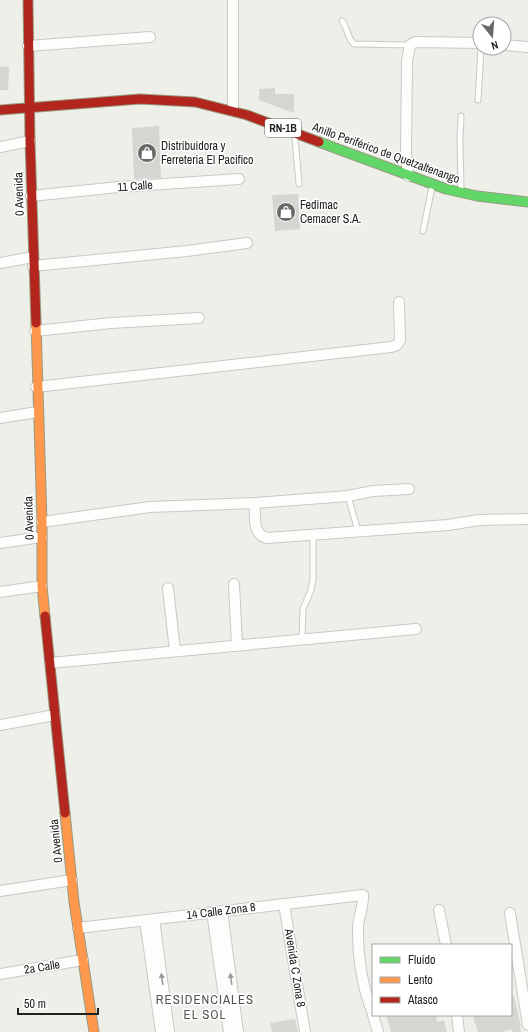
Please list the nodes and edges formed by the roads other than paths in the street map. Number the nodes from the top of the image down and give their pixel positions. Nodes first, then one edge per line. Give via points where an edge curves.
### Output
1 (28, 0) edge
2 (233, 0) edge
3 (342, 21) dead end
4 (150, 37) dead end
5 (472, 43) edge
6 (410, 45) junction
7 (28, 46) junction
8 (512, 46) edge
9 (528, 47) edge
10 (481, 56) edge
11 (478, 100) dead end
12 (30, 107) junction
13 (0, 110) edge
14 (233, 111) junction
15 (461, 116) dead end
16 (295, 132) junction
17 (30, 141) junction
18 (0, 147) edge
19 (408, 176) junction
20 (239, 179) dead end
21 (299, 184) dead end
22 (433, 184) junction
23 (461, 193) junction
24 (31, 196) junction
25 (528, 202) edge
26 (423, 231) dead end
27 (247, 243) dead end
28 (33, 262) junction
29 (0, 263) edge
30 (400, 302) dead end
31 (199, 318) dead end
32 (35, 331) junction
33 (36, 387) junction
34 (37, 412) junction
35 (0, 418) edge
36 (409, 489) dead end
37 (348, 496) junction
38 (254, 503) junction
39 (528, 519) edge
40 (42, 522) junction
41 (358, 531) junction
42 (313, 535) junction
43 (42, 537) junction
44 (0, 543) edge
45 (234, 584) dead end
46 (42, 586) junction
47 (168, 588) dead end
48 (0, 592) edge
49 (416, 629) dead end
50 (302, 640) junction
51 (237, 646) junction
52 (175, 651) junction
53 (50, 663) junction
54 (55, 716) junction
55 (0, 725) edge
56 (72, 880) junction
57 (0, 892) edge
58 (284, 904) junction
59 (439, 910) dead end
60 (217, 912) junction
61 (510, 913) dead end
62 (150, 920) junction
63 (78, 928) junction
64 (446, 944) edge
65 (83, 960) junction
66 (0, 974) edge
67 (372, 1012) edge
68 (373, 1016) edge
69 (457, 1016) edge
70 (528, 1025) edge
71 (94, 1032) edge
72 (161, 1032) edge
73 (169, 1032) edge
74 (229, 1032) edge
75 (238, 1032) edge
76 (305, 1032) edge
77 (378, 1032) edge
78 (459, 1032) edge

1 - 7 main road, 0 Avenida
2 - 14 street
3 - 6 lane via 354,44
4 - 7 street
5 - 6 street via 415,42
6 - 19 street via 407,61
7 - 12 main road, 0 Avenida
8 - 9 street
10 - 11 lane
12 - 13 main road, Anillo Periférico de Quetzaltenango / RN-1B
12 - 14 main road, Anillo Periférico de Quetzaltenango / RN-1B via 155,99 196,102
12 - 17 main road, 0 Avenida
14 - 16 main road, Anillo Periférico de Quetzaltenango / RN-1B
15 - 23 lane
16 - 19 main road, Anillo Periférico de Quetzaltenango / RN-1B
16 - 21 lane
17 - 18 street
17 - 24 main road, 0 Avenida
19 - 22 main road, Anillo Periférico de Quetzaltenango / RN-1B
20 - 24 street, 11 Calle
22 - 23 main road, Anillo Periférico de Quetzaltenango / RN-1B
22 - 26 lane
23 - 25 main road, Anillo Periférico de Quetzaltenango / RN-1B
24 - 28 main road, 0 Avenida
27 - 28 street via 187,251
28 - 29 street
28 - 32 main road, 0 Avenida
30 - 33 street via 400,340 397,345 391,347
31 - 32 street
32 - 33 main road, 0 Avenida
33 - 34 main road, 0 Avenida
34 - 35 street
34 - 40 main road, 0 Avenida
36 - 37 street via 373,491
37 - 38 street
37 - 41 lane
38 - 40 street via 150,507
38 - 42 street via 256,528 262,537
39 - 41 street via 479,520
40 - 43 main road, 0 Avenida
41 - 42 street
42 - 50 lane via 313,579 303,609
43 - 44 street
43 - 46 main road, 0 Avenida
45 - 51 street
46 - 48 street
46 - 53 main road, 0 Avenida
47 - 52 street
49 - 50 street
50 - 51 street
51 - 52 street
52 - 53 street
53 - 54 main road, 0 Avenida
54 - 55 street
54 - 56 main road, 0 Avenida
56 - 57 street
56 - 63 main road, 0 Avenida
58 - 60 street, 14 Calle Zona 8
58 - 67 street, 14 Calle Zona 8 via 363,894 364,902 357,930 366,994
58 - 76 street, Avenida C Zona 8
59 - 64 street
60 - 62 street, 14 Calle Zona 8
60 - 74 street
75 -> 60 street
61 - 70 street
62 - 63 street, 14 Calle Zona 8
62 - 72 street
73 -> 62 street
63 - 65 main road, 0 Avenida
65 - 66 street, 2a Calle
65 - 71 main road, 0 Avenida
68 - 77 street
69 - 78 street

